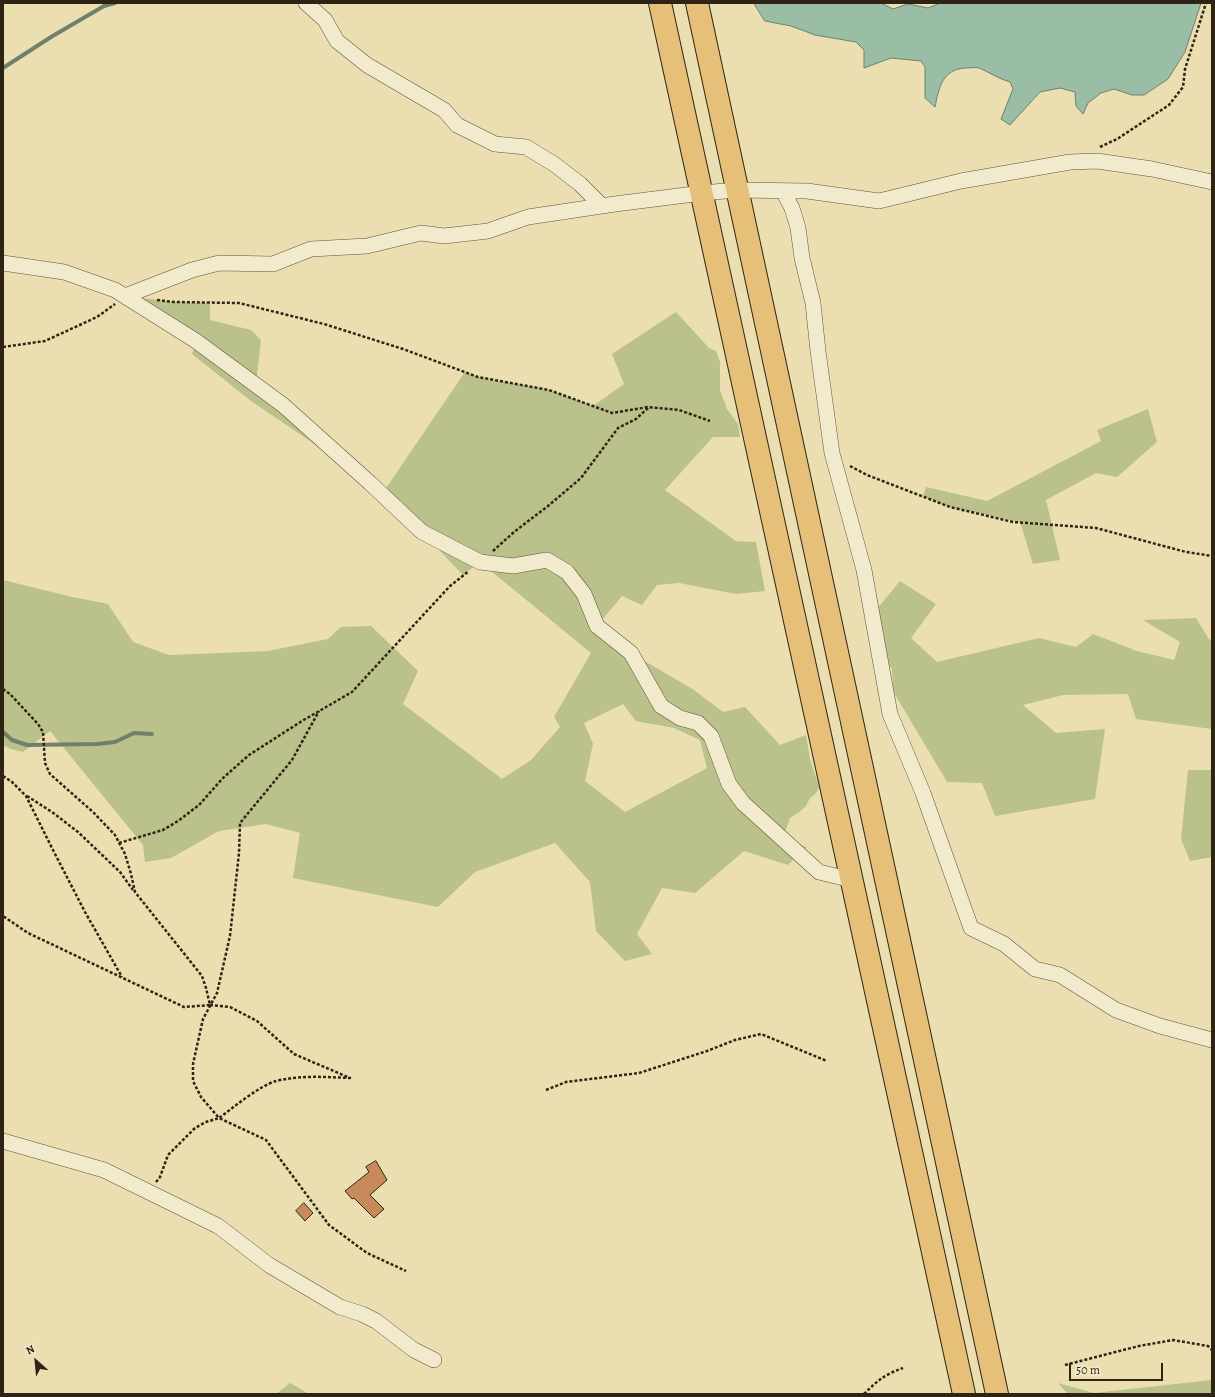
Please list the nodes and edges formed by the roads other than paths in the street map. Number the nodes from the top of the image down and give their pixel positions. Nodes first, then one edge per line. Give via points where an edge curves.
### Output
1 (306, 3) edge
2 (660, 3) edge
3 (697, 3) edge
4 (1212, 182) edge
5 (737, 190) junction
6 (783, 191) junction
7 (702, 193) junction
8 (602, 206) junction
9 (3, 263) edge
10 (125, 296) junction
11 (852, 880) junction
12 (1212, 1040) edge
13 (3, 1141) edge
14 (434, 1360) dead end
15 (964, 1394) edge
16 (997, 1394) edge

1 - 8 street via 325,20 337,41 367,65 444,110 457,125 470,132 495,144 526,147 580,184
2 - 7 highway
3 - 5 highway
4 - 6 street via 1152,168 1097,161 1070,162 961,180 879,200 807,191
5 - 6 street
5 - 7 street
5 - 16 highway
6 - 12 street via 798,228 813,303 832,453 864,570 890,714 923,793 971,928 1004,944 1035,969 1060,975 1116,1010 1160,1026
7 - 8 street
7 - 11 highway
8 - 10 street via 528,217 488,232 444,236 421,233 367,246 311,249 273,264 219,263 192,270
9 - 10 street via 64,272
10 - 11 street via 196,341 283,405 422,532 480,562 514,566 547,560 567,572 584,594 597,626 631,653 661,706 680,718 698,723 711,736 729,784 743,802 819,872
11 - 15 highway
13 - 14 street via 104,1170 218,1226 269,1265 340,1307 376,1321 414,1350

